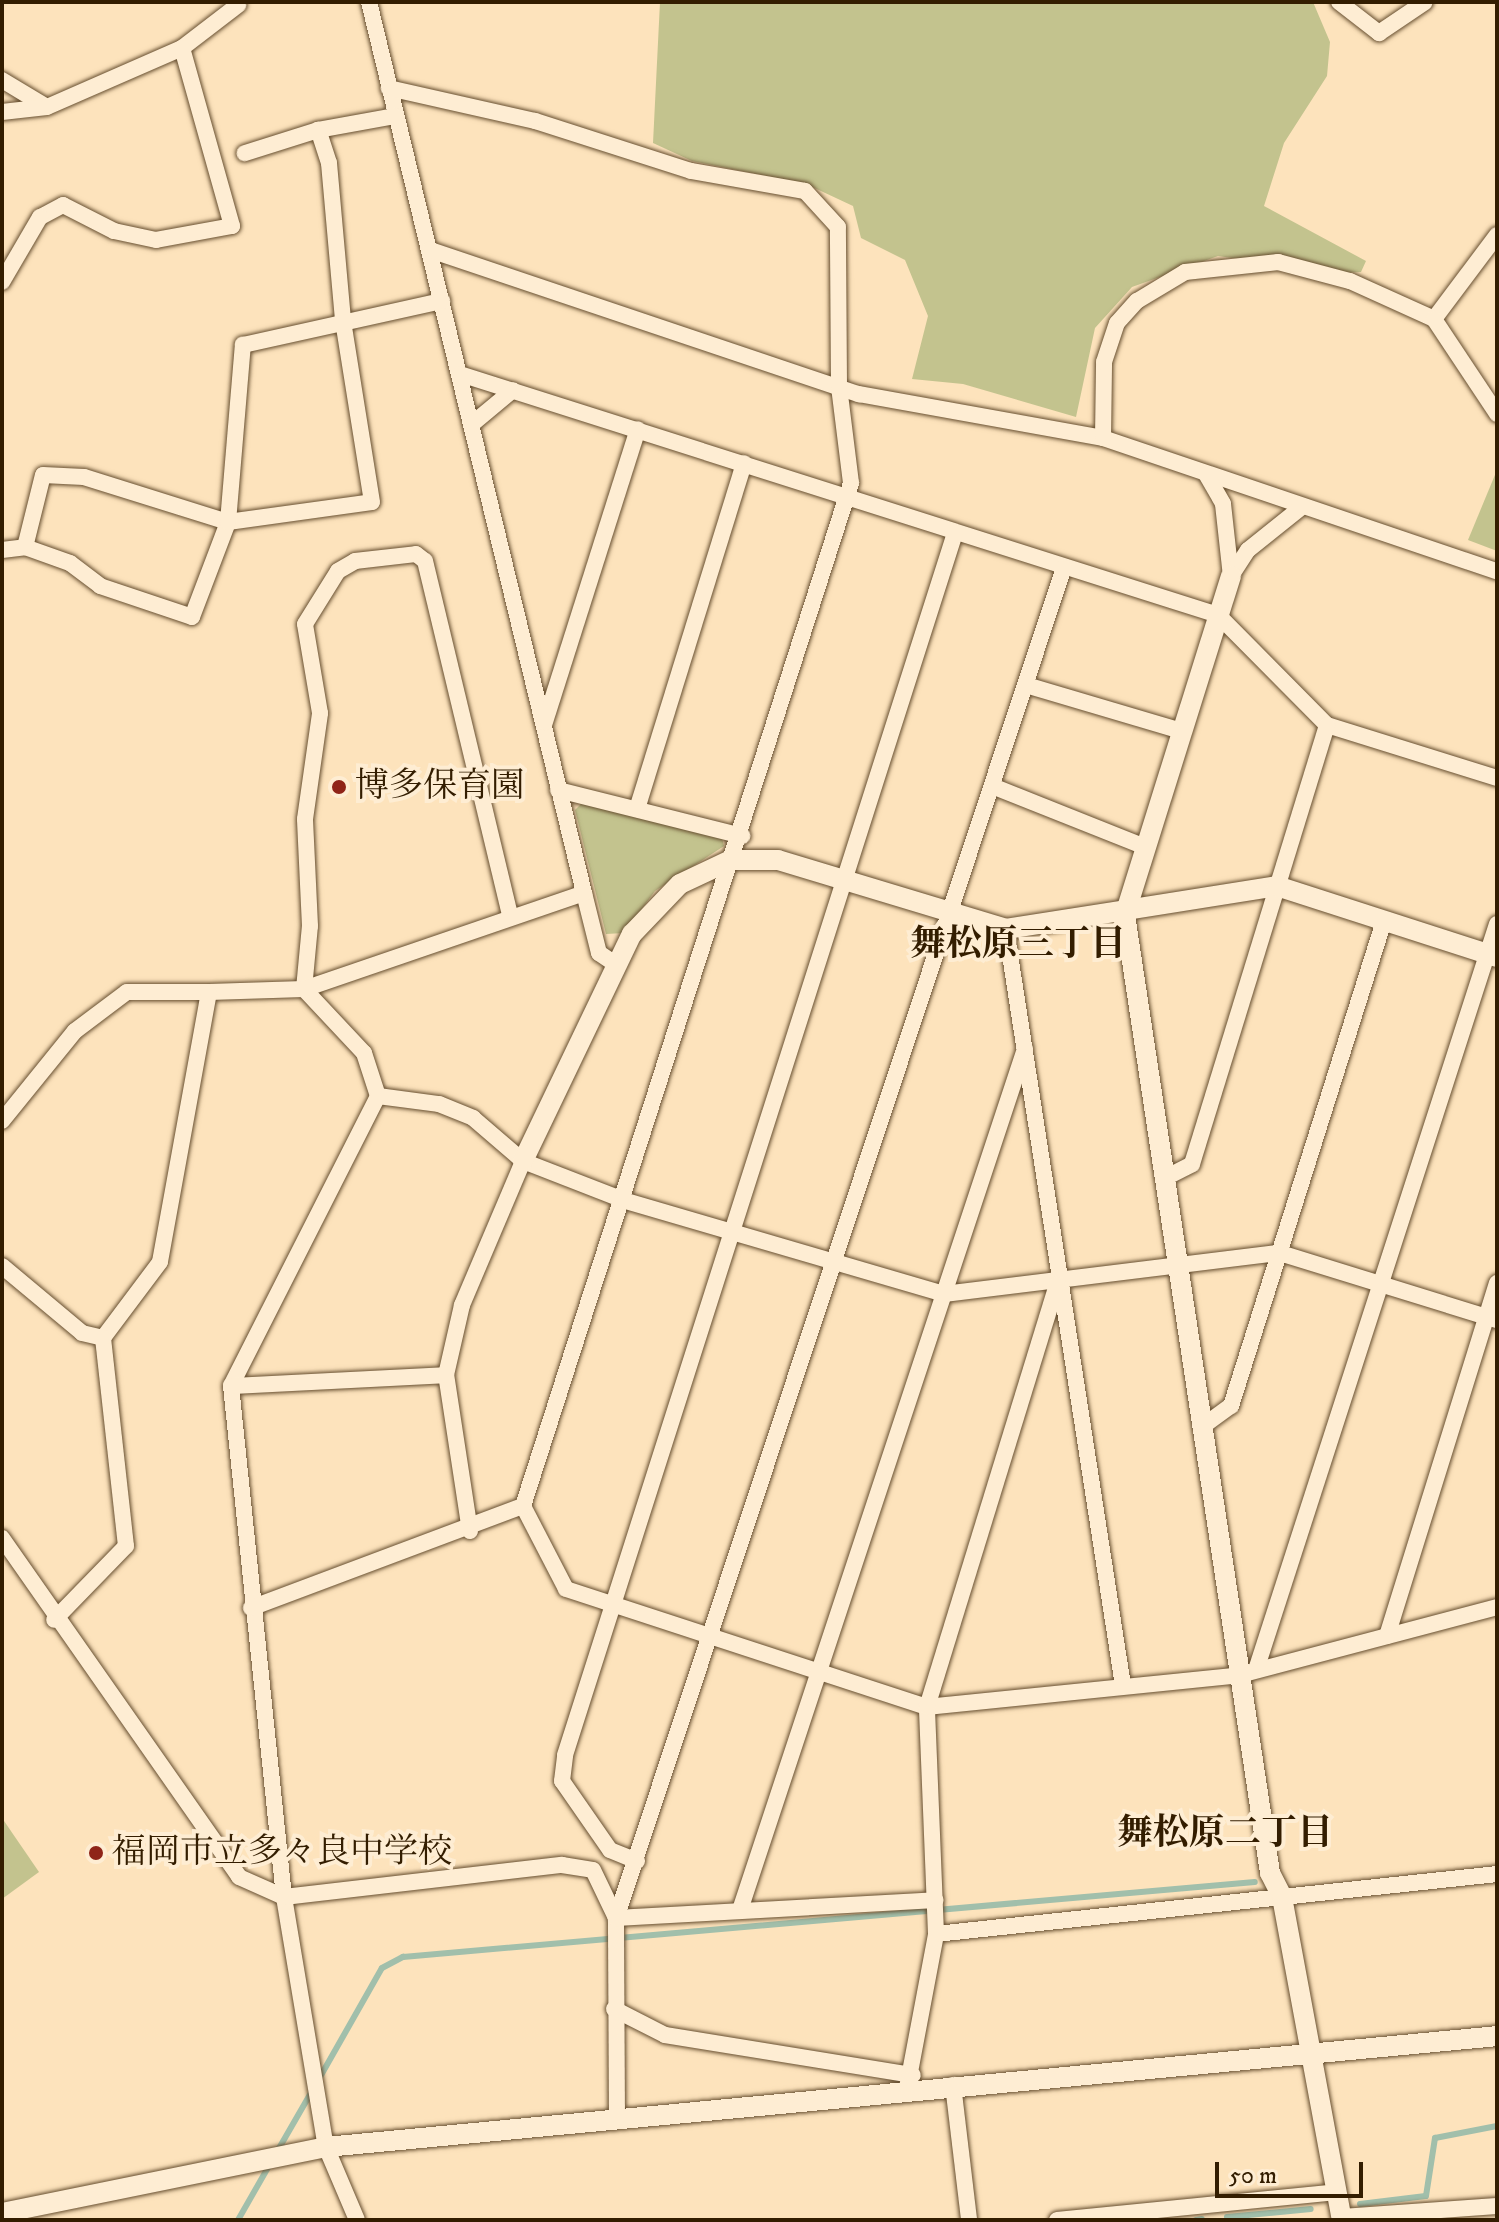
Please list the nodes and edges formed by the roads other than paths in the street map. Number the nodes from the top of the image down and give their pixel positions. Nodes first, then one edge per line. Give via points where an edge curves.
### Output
1 (369, 2) edge
2 (1339, 2) edge
3 (1425, 2) edge
4 (238, 5) dead end
5 (182, 48) junction
6 (2, 80) edge
7 (389, 88) junction
8 (47, 107) junction
9 (2, 112) edge
10 (395, 116) junction
11 (318, 130) junction
12 (245, 153) dead end
13 (1497, 235) edge
14 (430, 250) junction
15 (2, 282) edge
16 (442, 301) junction
17 (1434, 319) junction
18 (343, 320) junction
19 (460, 374) junction
20 (839, 386) junction
21 (513, 390) junction
22 (1497, 414) edge
23 (472, 424) junction
24 (638, 429) junction
25 (1103, 438) junction
26 (744, 463) junction
27 (1206, 474) junction
28 (848, 497) junction
29 (1303, 506) junction
30 (228, 522) junction
31 (955, 533) junction
32 (25, 547) junction
33 (2, 550) edge
34 (1064, 567) junction
35 (1497, 571) edge
36 (1231, 576) junction
37 (1218, 615) junction
38 (1026, 685) junction
39 (544, 724) junction
40 (1327, 725) junction
41 (1181, 731) junction
42 (1497, 778) edge
43 (992, 786) junction
44 (558, 790) junction
45 (637, 809) junction
46 (742, 836) junction
47 (1143, 846) junction
48 (731, 860) junction
49 (843, 879) junction
50 (1277, 886) junction
51 (584, 893) junction
52 (953, 911) junction
53 (510, 915) junction
54 (1125, 915) junction
55 (1383, 924) junction
56 (1497, 924) edge
57 (1006, 929) junction
58 (1492, 955) edge
59 (617, 965) junction
60 (304, 989) junction
61 (209, 992) junction
62 (1025, 1049) junction
63 (378, 1096) junction
64 (2, 1121) edge
65 (523, 1161) junction
66 (1165, 1178) junction
67 (626, 1201) junction
68 (732, 1235) junction
69 (1280, 1253) junction
70 (1178, 1262) junction
71 (2, 1266) edge
72 (835, 1268) junction
73 (1497, 1283) edge
74 (1057, 1285) junction
75 (1378, 1286) junction
76 (944, 1294) junction
77 (1492, 1318) edge
78 (103, 1338) junction
79 (446, 1375) junction
80 (231, 1386) junction
81 (1203, 1426) junction
82 (523, 1506) junction
83 (470, 1531) junction
84 (2, 1538) edge
85 (612, 1605) junction
86 (1497, 1607) edge
87 (251, 1608) junction
88 (54, 1620) junction
89 (713, 1635) junction
90 (1387, 1636) junction
91 (819, 1669) junction
92 (1248, 1672) junction
93 (1123, 1686) junction
94 (927, 1707) junction
95 (637, 1861) junction
96 (1497, 1874) edge
97 (284, 1897) junction
98 (1282, 1897) junction
99 (935, 1900) junction
100 (741, 1907) junction
101 (616, 1918) junction
102 (936, 1934) junction
103 (614, 2009) junction
104 (1497, 2036) edge
105 (1312, 2052) junction
106 (910, 2081) junction
107 (953, 2085) junction
108 (617, 2119) junction
109 (326, 2147) junction
110 (1337, 2192) junction
111 (1497, 2206) edge
112 (1217, 2211) edge
113 (2, 2213) edge
114 (1342, 2219) edge
115 (357, 2220) edge
116 (969, 2220) edge
117 (1067, 2220) edge

1 - 7 street
2 - 3 street via 1379,33
4 - 5 street
5 - 8 street
5 - 15 street via 232,226 156,240 114,231 63,205 40,217
6 - 8 street
7 - 10 street
7 - 20 street via 535,121 691,171 805,191 838,227
8 - 9 street
10 - 11 street
10 - 14 street
11 - 12 street
11 - 18 street via 329,163
13 - 17 street
14 - 16 street
14 - 20 street
16 - 18 street
16 - 19 street
17 - 22 street
17 - 25 street via 1350,281 1278,262 1185,272 1159,284 1117,323 1104,362
18 - 30 street via 243,345
18 - 30 street via 372,502
19 - 21 street
19 - 23 street
20 - 25 street
20 - 28 street
21 - 23 street
21 - 24 street
23 - 39 street
24 - 26 street
24 - 39 street
25 - 27 street
26 - 28 street
26 - 45 street
27 - 29 street
27 - 36 street via 1223,504
28 - 31 street
28 - 46 street
29 - 35 street
29 - 36 street via 1248,550
30 - 32 street via 84,477 43,475
30 - 32 street via 192,617 100,586 70,563
31 - 34 street
31 - 49 street
32 - 33 street
34 - 37 street
34 - 38 street
36 - 37 street
37 - 40 street
37 - 41 street
38 - 41 street
38 - 43 street
39 - 44 street
40 - 42 street
40 - 50 street
41 - 47 street
43 - 47 street
43 - 52 street
44 - 45 street
44 - 51 street
45 - 46 street
46 - 48 street
47 - 54 street
48 - 49 street via 778,860
48 - 59 street via 654,903
48 - 67 street
49 - 52 street
49 - 68 street
50 - 54 street
50 - 55 street
50 - 66 street via 1192,1164
51 - 53 street
51 - 59 street via 599,953
52 - 57 street
52 - 72 street
53 - 60 street
53 - 60 street via 425,561 416,554 355,561 329,582 305,624 320,713 305,819 310,926
54 - 57 street
54 - 66 street
55 - 58 street
55 - 69 street
56 - 58 street
57 - 62 street
58 - 75 street
59 - 65 street
60 - 61 street
60 - 63 street via 364,1053
61 - 64 street via 127,992 75,1031
61 - 78 street via 160,1262
62 - 74 street
62 - 76 street
63 - 65 street via 439,1104 473,1118
63 - 80 street
65 - 67 street
65 - 79 street via 462,1305
66 - 70 street
67 - 68 street
67 - 82 street
68 - 72 street
68 - 85 street
69 - 70 street
69 - 75 street
69 - 81 street via 1231,1406
70 - 74 street
70 - 81 street
71 - 78 street via 82,1333
72 - 76 street
72 - 89 street
73 - 77 street
74 - 76 street
74 - 93 street
74 - 94 street
75 - 77 street
75 - 92 street
76 - 91 street
77 - 90 street
78 - 88 street via 126,1546
79 - 80 street
79 - 83 street
80 - 87 street
81 - 92 street
82 - 83 street
82 - 85 street via 561,1584
83 - 87 street
84 - 88 street
85 - 89 street
85 - 95 street via 562,1781 610,1850
86 - 90 street
87 - 97 street
88 - 97 street via 239,1877
89 - 91 street
89 - 95 street
90 - 92 street
91 - 94 street
91 - 100 street
92 - 93 street
92 - 98 street via 1270,1873
93 - 94 street
94 - 99 street
95 - 101 street
96 - 98 street
97 - 101 street via 562,1865 593,1870
97 - 109 street
98 - 102 street
98 - 105 street
99 - 100 street
99 - 102 street
100 - 101 street
101 - 103 street
102 - 106 street
103 - 106 street via 665,2035
103 - 108 street
104 - 105 street
105 - 107 street
105 - 110 street
106 - 107 street
106 - 108 street
107 - 116 street
108 - 109 street
109 - 113 street
109 - 115 street
110 - 112 street
110 - 114 street
111 - 114 street
112 - 117 street

